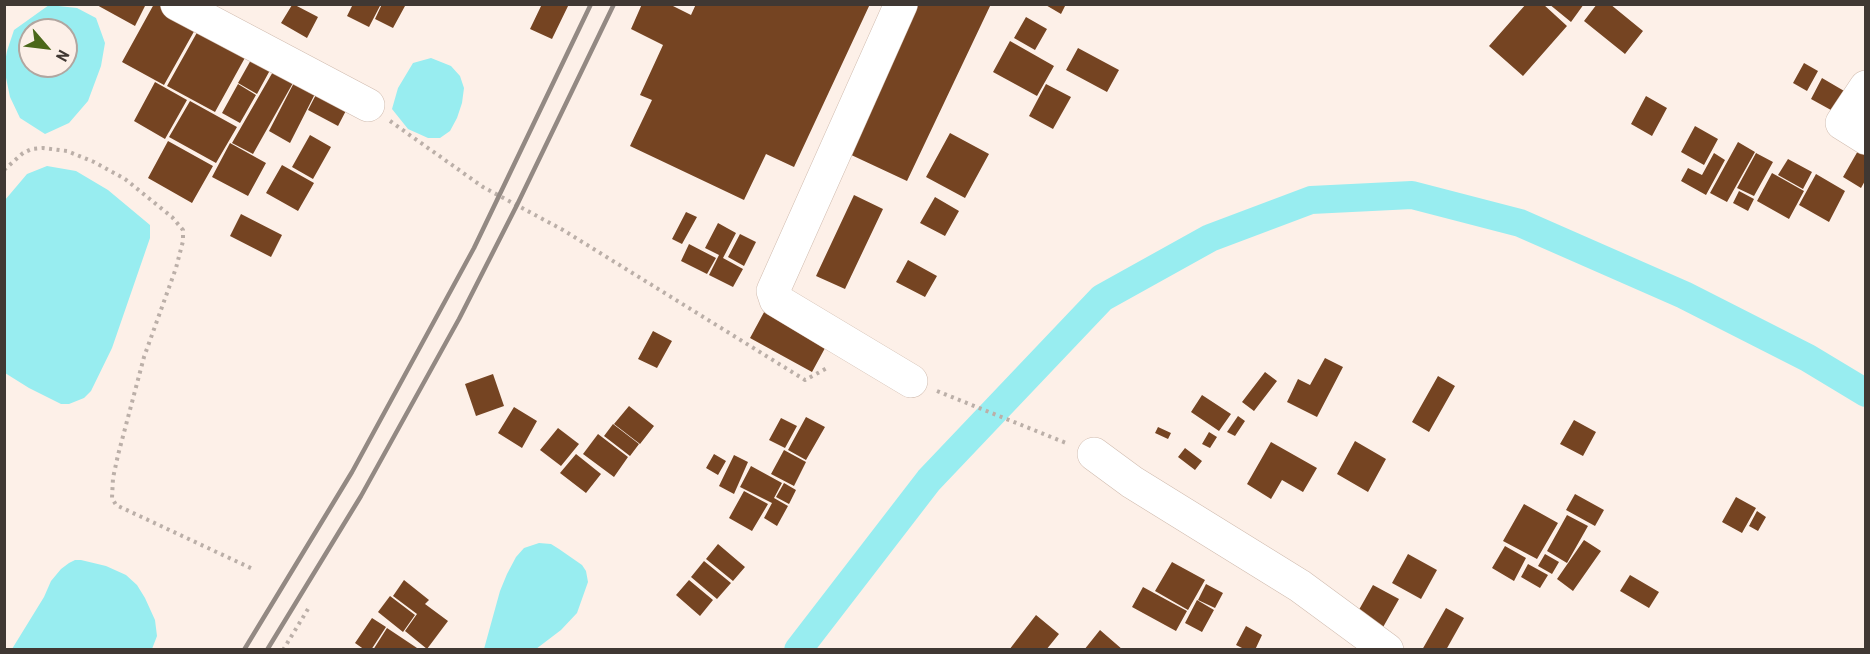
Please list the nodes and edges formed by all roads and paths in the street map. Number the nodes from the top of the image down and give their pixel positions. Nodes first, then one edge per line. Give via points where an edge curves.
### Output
1 (177, 4) edge
2 (901, 4) edge
3 (1866, 87) edge
4 (368, 105) joint
5 (1866, 138) edge
6 (4, 170) edge
7 (844, 340) junction
8 (911, 381) joint
9 (1094, 454) joint
10 (255, 570) dead end
11 (308, 609) dead end
12 (283, 650) edge
13 (1387, 650) edge

1 - 4 street
2 - 7 street via 773,291 776,300
3 - 5 street via 1842,123
4 - 7 path via 483,186 563,230 805,380 828,369
6 - 10 path via 32,149 67,151 125,179 183,230 176,268 144,357 118,454 112,498 116,505
7 - 8 street
8 - 9 path
9 - 13 street via 1132,482 1300,586
11 - 12 path

